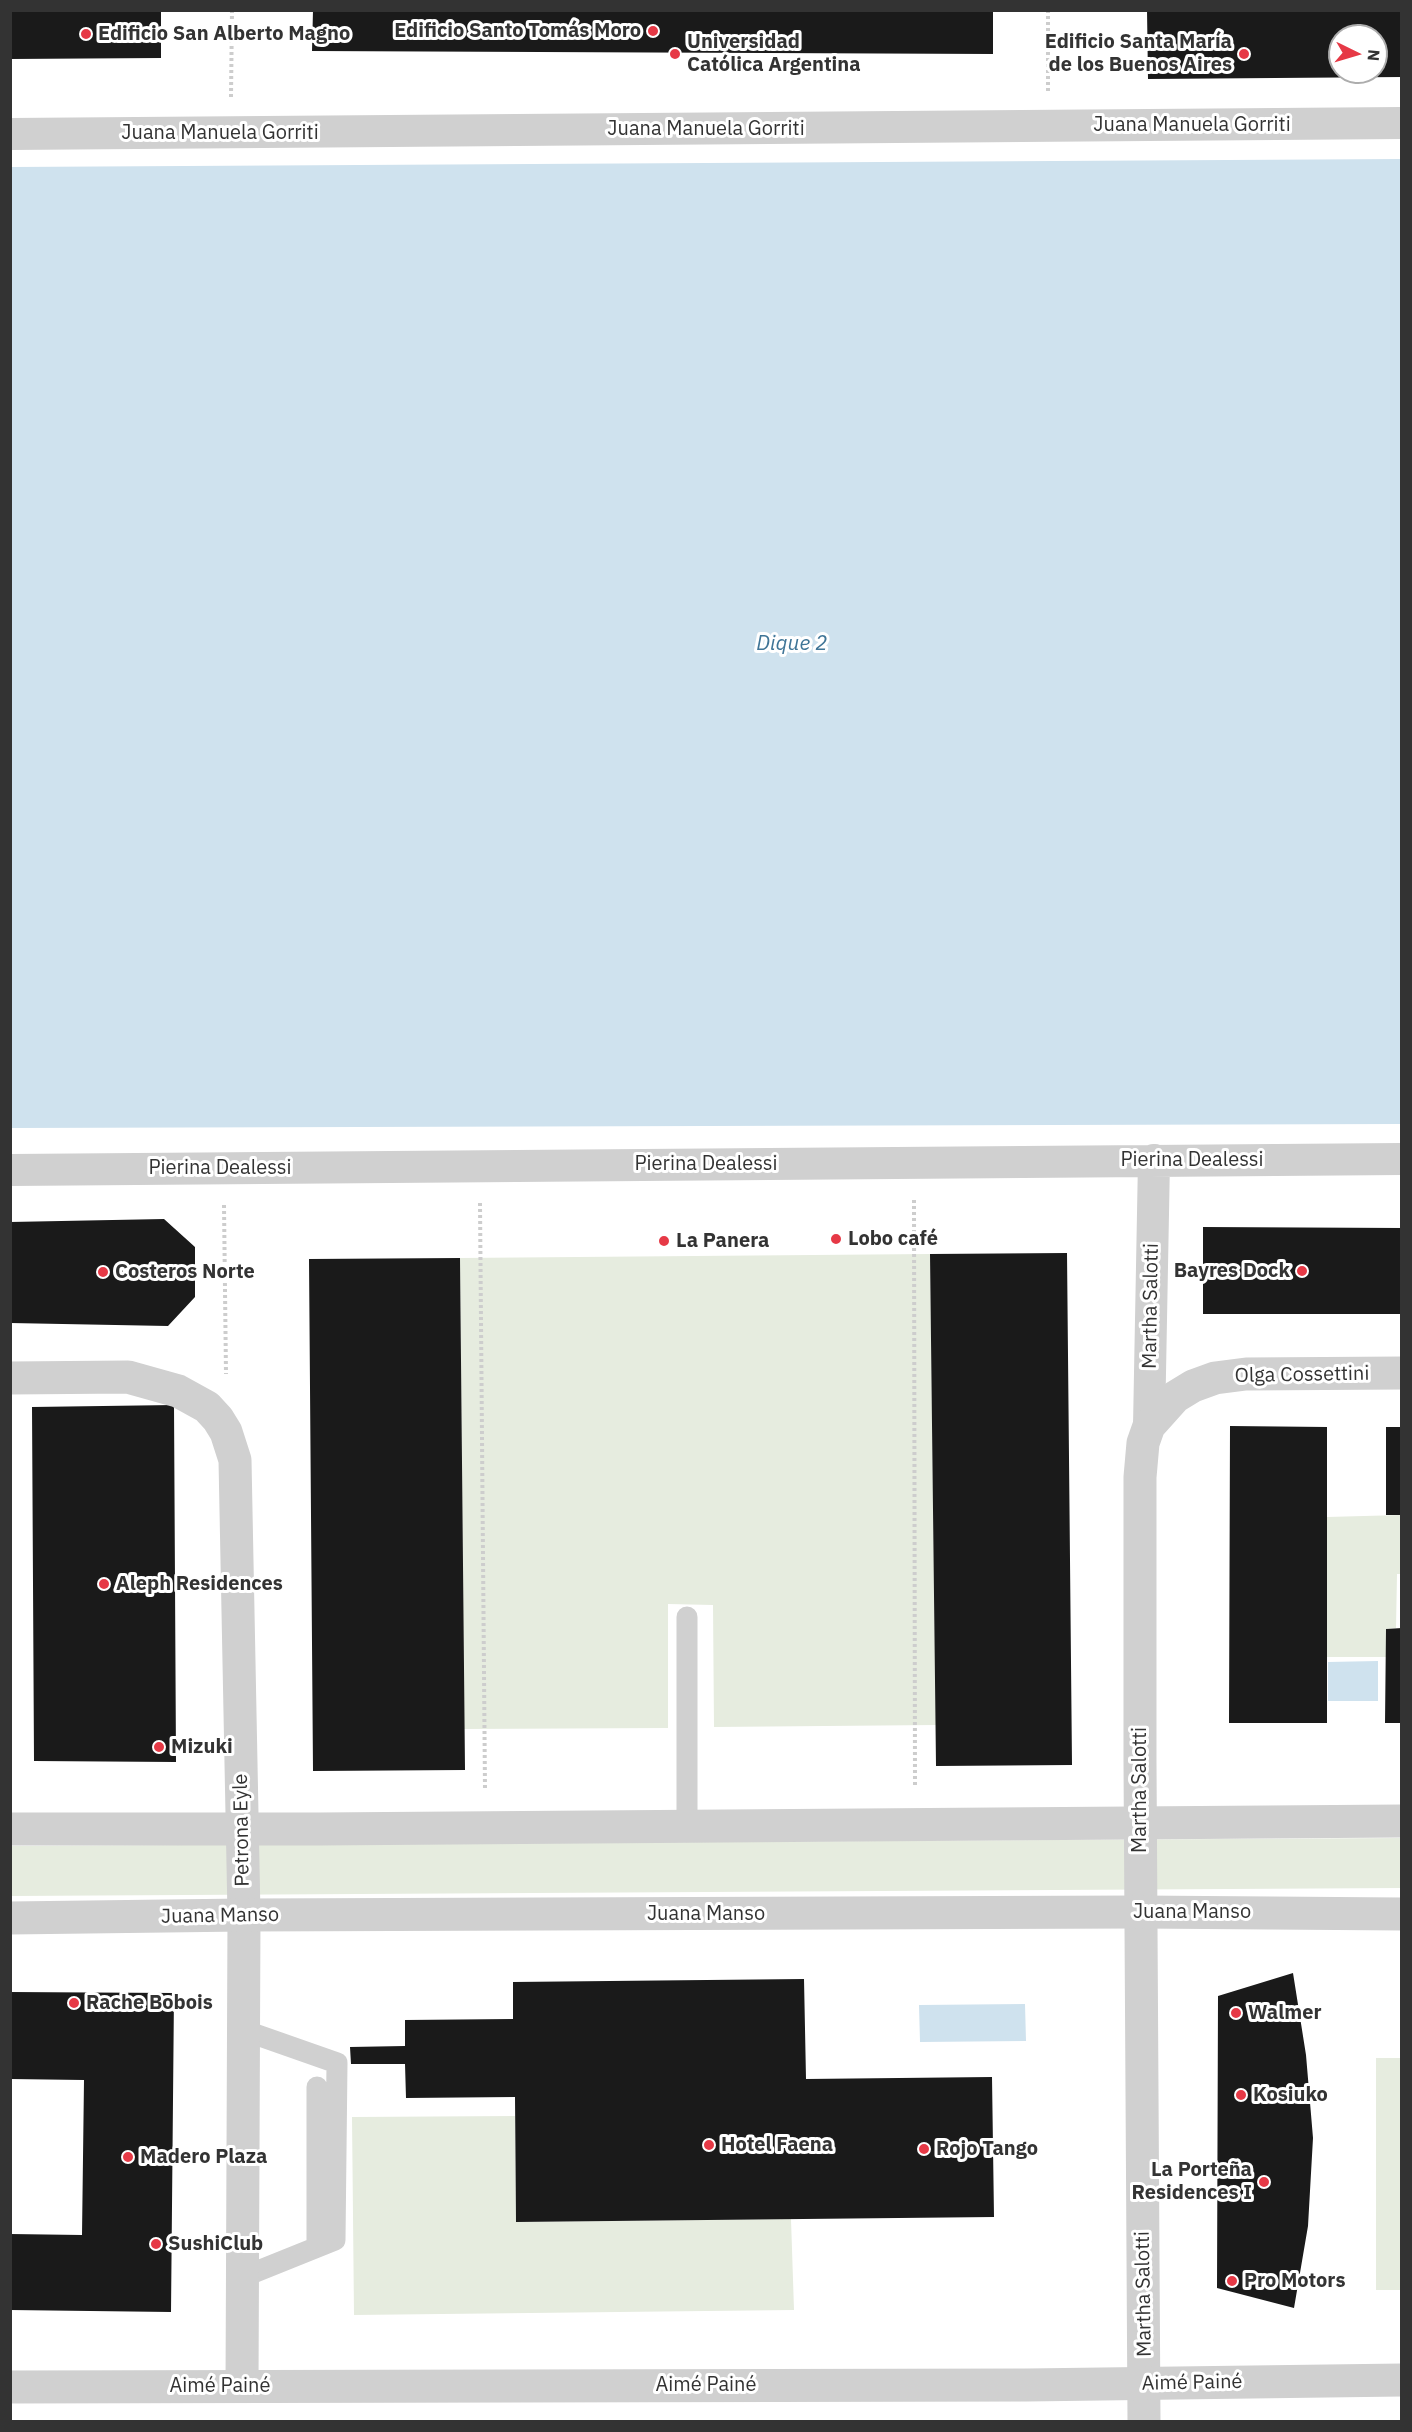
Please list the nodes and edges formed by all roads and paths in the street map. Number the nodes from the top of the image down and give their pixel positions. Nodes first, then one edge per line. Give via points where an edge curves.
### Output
1 (232, 10) edge
2 (1047, 10) edge
3 (1401, 123) edge
4 (1048, 126) junction
5 (231, 133) junction
6 (10, 134) edge
7 (1401, 1159) edge
8 (1154, 1160) junction
9 (914, 1163) junction
10 (480, 1166) junction
11 (224, 1168) junction
12 (10, 1170) edge
13 (1401, 1373) edge
14 (10, 1378) edge
15 (1149, 1426) junction
16 (226, 1432) junction
17 (687, 1617) dead end
18 (1401, 1821) edge
19 (1140, 1823) junction
20 (915, 1824) junction
21 (687, 1826) junction
22 (485, 1828) junction
23 (10, 1829) edge
24 (242, 1829) junction
25 (1140, 1912) junction
26 (1401, 1914) edge
27 (244, 1915) junction
28 (10, 1918) edge
29 (243, 2030) junction
30 (317, 2087) dead end
31 (317, 2247) junction
32 (243, 2277) junction
33 (1401, 2380) edge
34 (1145, 2384) junction
35 (242, 2385) junction
36 (10, 2387) edge
37 (1144, 2421) edge

1 - 5 path
2 - 4 path
3 - 4 street, Juana Manuela Gorriti
4 - 5 street, Juana Manuela Gorriti
5 - 6 street, Juana Manuela Gorriti
7 - 8 street, Pierina Dealessi
8 - 9 street, Pierina Dealessi
8 - 15 street, Martha Salotti
9 - 10 street, Pierina Dealessi
9 - 20 path
10 - 11 street, Pierina Dealessi
10 - 22 path
11 - 12 street, Pierina Dealessi
11 - 16 path
13 - 15 street, Olga Cossettini via 1246,1374 1215,1378 1175,1396
14 - 16 street via 144,1380 194,1398 207,1407
15 - 19 street, Martha Salotti via 1140,1467
16 - 24 street, Petrona Eyle via 236,1472
17 - 21 lane
18 - 19 street
19 - 20 street
19 - 25 street, Martha Salotti
20 - 21 street
21 - 22 street
22 - 24 street
23 - 24 street
24 - 27 street, Petrona Eyle
25 - 26 street, Juana Manso
25 - 27 street, Juana Manso
25 - 34 street, Martha Salotti
27 - 28 street, Juana Manso
27 - 29 street, Petrona Eyle
29 - 31 lane via 337,2063 335,2240
29 - 32 street, Petrona Eyle
30 - 31 lane
31 - 32 lane
32 - 35 street, Petrona Eyle
33 - 34 street, Aimé Painé
34 - 35 street, Aimé Painé
34 - 37 street, Martha Salotti
35 - 36 street, Aimé Painé

